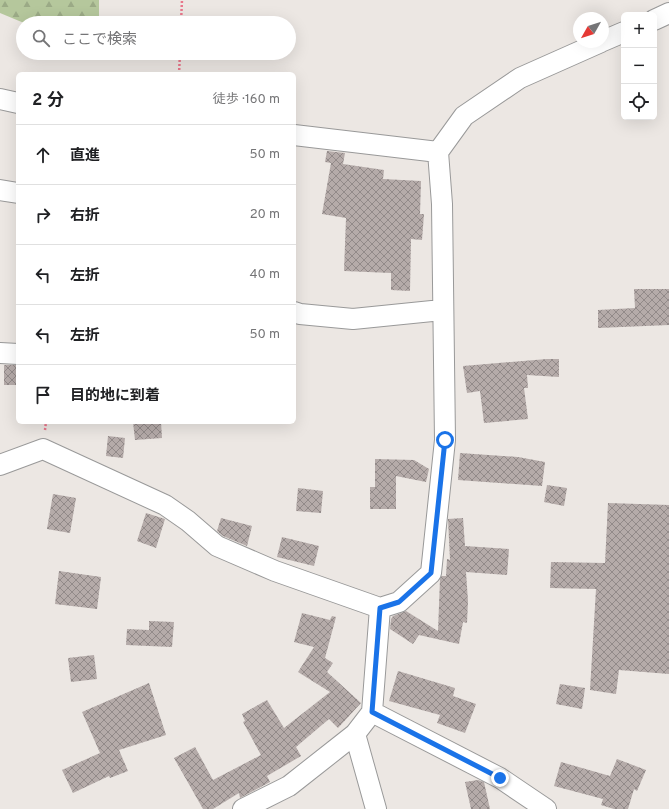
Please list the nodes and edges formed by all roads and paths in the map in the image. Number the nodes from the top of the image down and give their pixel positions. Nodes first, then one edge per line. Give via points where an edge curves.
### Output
1 (182, 0) edge
2 (669, 14) edge
3 (181, 16) edge
4 (657, 19) edge
5 (621, 33) edge
6 (609, 39) edge
7 (588, 48) edge
8 (180, 60) edge
9 (179, 72) edge
10 (0, 99) edge
11 (16, 103) edge
12 (296, 135) edge
13 (438, 152) junction
14 (0, 190) edge
15 (16, 193) edge
16 (442, 310) junction
17 (296, 313) edge
18 (0, 353) edge
19 (16, 354) edge
20 (0, 465) edge
21 (380, 608) junction
22 (372, 712) junction
23 (355, 734) junction
24 (243, 809) edge
25 (376, 809) edge
26 (546, 809) edge

1 - 3 path
2 - 4 street
5 - 6 street
7 - 13 street via 520,78 464,116
8 - 9 path
10 - 11 street
12 - 13 street
13 - 16 street via 442,204
14 - 15 street
16 - 17 street via 353,319
16 - 21 street via 445,440 431,573 399,602
18 - 19 street
20 - 21 street via 44,448 165,505 217,546 275,571
21 - 22 street
22 - 23 street
22 - 26 street via 500,778
23 - 24 street via 289,786
23 - 25 street

